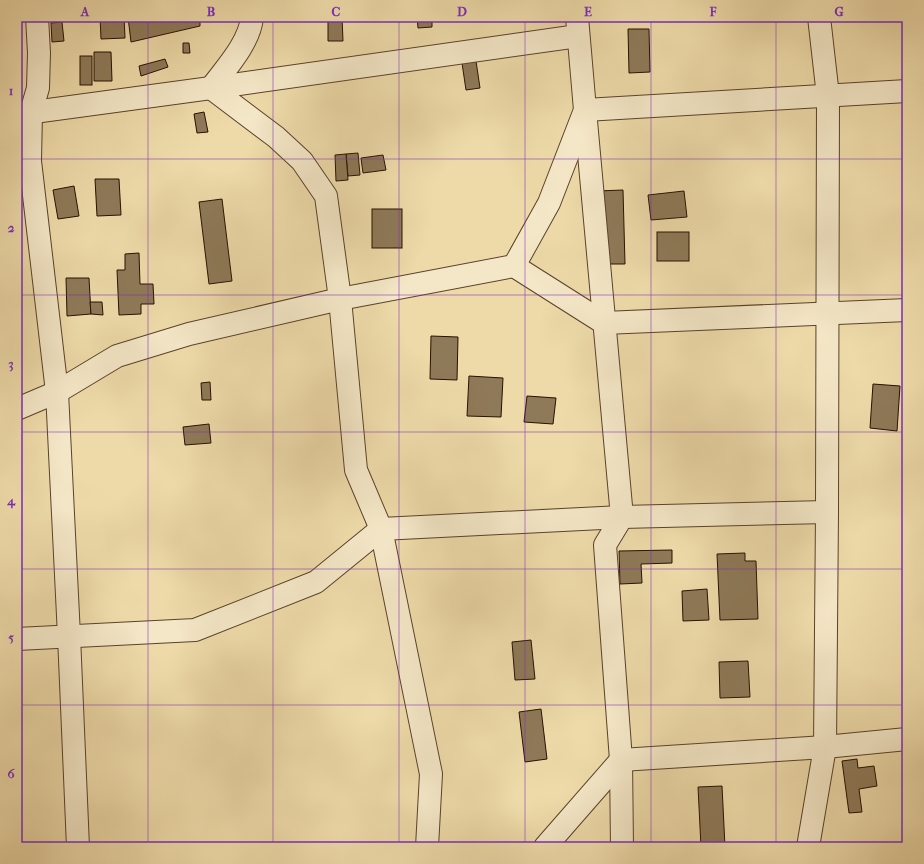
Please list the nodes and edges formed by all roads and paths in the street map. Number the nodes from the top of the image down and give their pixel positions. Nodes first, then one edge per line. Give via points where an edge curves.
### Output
1 (37, 17) edge
2 (252, 17) edge
3 (818, 17) edge
4 (578, 26) edge
5 (211, 88) junction
6 (907, 91) edge
7 (828, 96) junction
8 (585, 110) junction
9 (24, 113) edge
10 (514, 266) junction
11 (340, 299) junction
12 (907, 310) edge
13 (828, 314) junction
14 (604, 323) junction
15 (57, 392) junction
16 (17, 409) edge
17 (827, 512) junction
18 (622, 517) junction
19 (381, 529) junction
20 (69, 636) junction
21 (17, 639) edge
22 (907, 739) edge
23 (825, 747) junction
24 (621, 760) junction
25 (78, 847) edge
26 (427, 847) edge
27 (545, 847) edge
28 (622, 847) edge
29 (808, 847) edge

1 - 9 street via 38,88
2 - 5 street via 245,42
3 - 7 street
4 - 5 street
4 - 8 street
5 - 9 street
5 - 11 street via 276,137 302,161 326,196
6 - 7 street
7 - 8 street
7 - 13 street
8 - 10 street via 549,203
8 - 14 street
9 - 15 street
10 - 11 street
10 - 14 street
11 - 15 street via 189,334 117,356
11 - 19 street via 356,470
12 - 13 street
13 - 14 street
13 - 17 street
14 - 18 street
15 - 16 street
15 - 20 street
17 - 18 street
17 - 23 street
18 - 19 street
18 - 24 street via 605,545
19 - 20 street via 316,582 195,630
19 - 26 street via 431,774
20 - 21 street
20 - 25 street
22 - 23 street
23 - 24 street
23 - 29 street
24 - 27 street
24 - 28 street

